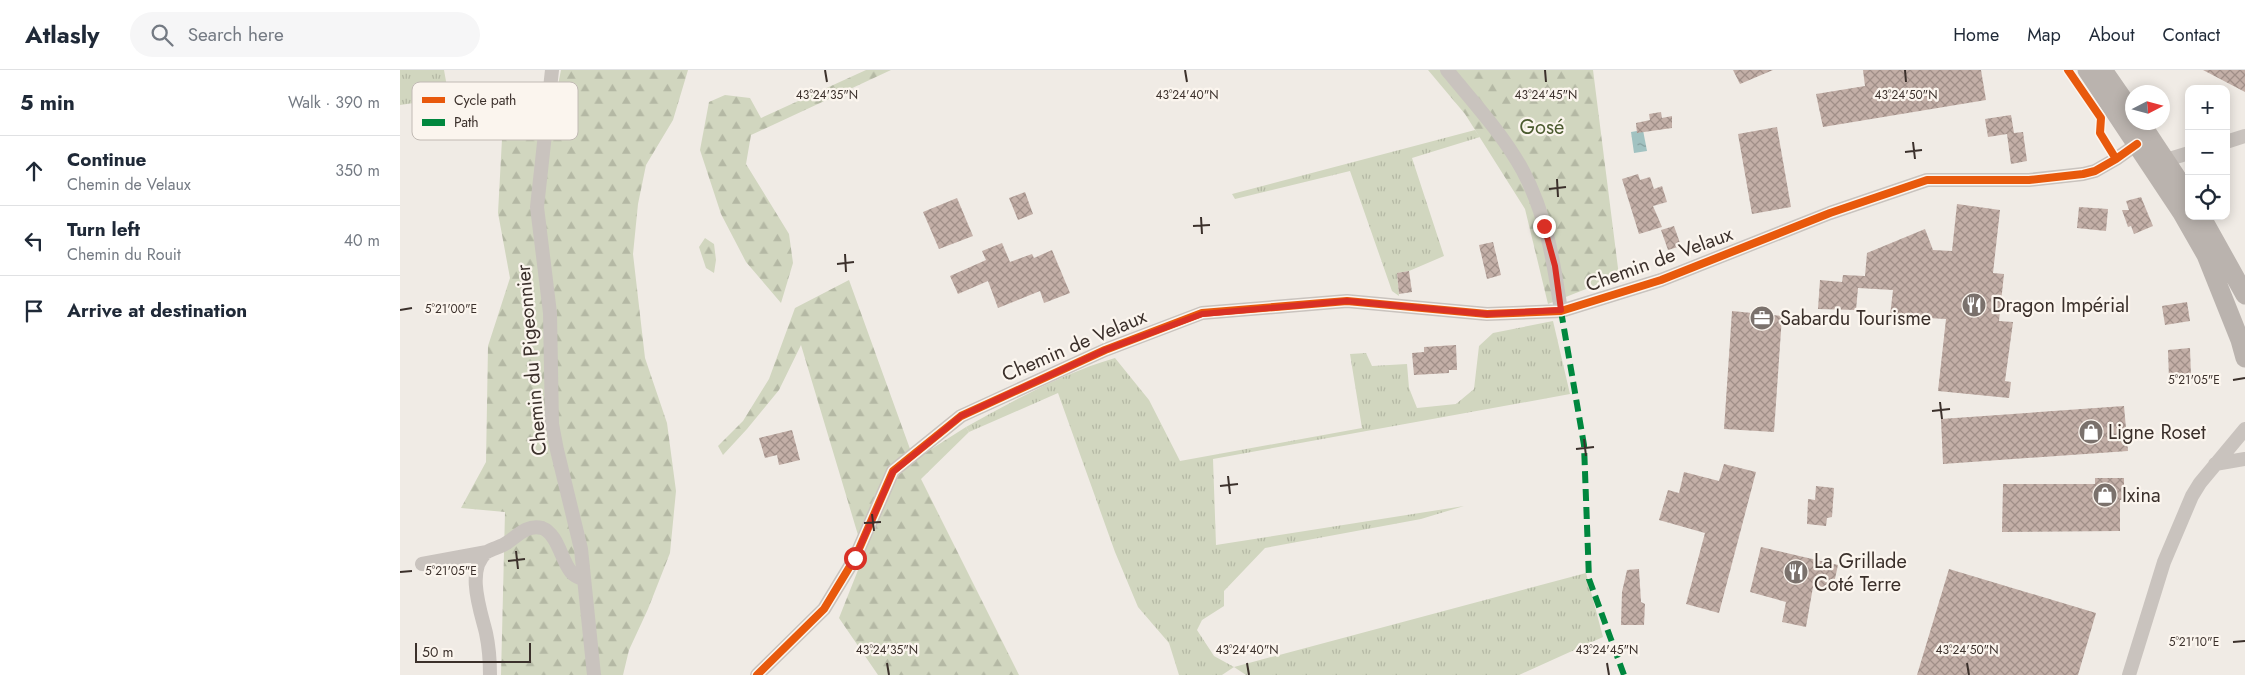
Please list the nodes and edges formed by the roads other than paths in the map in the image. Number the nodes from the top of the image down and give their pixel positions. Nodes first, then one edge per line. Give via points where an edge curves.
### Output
1 (1446, 70) edge
2 (2086, 70) edge
3 (2103, 70) edge
4 (2125, 102) edge
5 (2145, 130) edge
6 (2245, 136) edge
7 (544, 140) edge
8 (2230, 141) edge
9 (2137, 144) junction
10 (2185, 154) edge
11 (2166, 160) junction
12 (2185, 190) edge
13 (2203, 220) edge
14 (2245, 295) edge
15 (1561, 310) junction
16 (2245, 358) edge
17 (2245, 429) edge
18 (2245, 459) edge
19 (2215, 464) junction
20 (487, 552) junction
21 (422, 564) dead end
22 (584, 580) junction
23 (490, 675) edge
24 (594, 675) edge
25 (757, 675) edge
26 (2129, 675) edge

1 - 15 street via 1498,132 1523,171 1555,266
2 - 9 main road
3 - 4 main road
5 - 11 main road
6 - 8 street
7 - 22 street, Chemin du Pigeonnier via 537,207 550,313 552,424 581,549
9 - 15 street, Chemin de Velaux via 2102,167 2083,174 2030,180 1927,180 1830,213 1660,280
9 - 16 main road via 2206,255
10 - 11 street
11 - 12 main road
13 - 14 main road
15 - 25 street, Chemin de Velaux via 1487,314 1347,301 1202,314 1105,350 988,403 961,416 893,472 855,558 824,610
17 - 19 street
18 - 19 street
19 - 26 street via 2192,496 2164,562
20 - 21 street
20 - 22 street via 507,543 521,531 533,527 543,529 552,536 572,574
20 - 23 street via 476,576 476,592 486,633
22 - 24 street, Chemin du Pigeonnier

